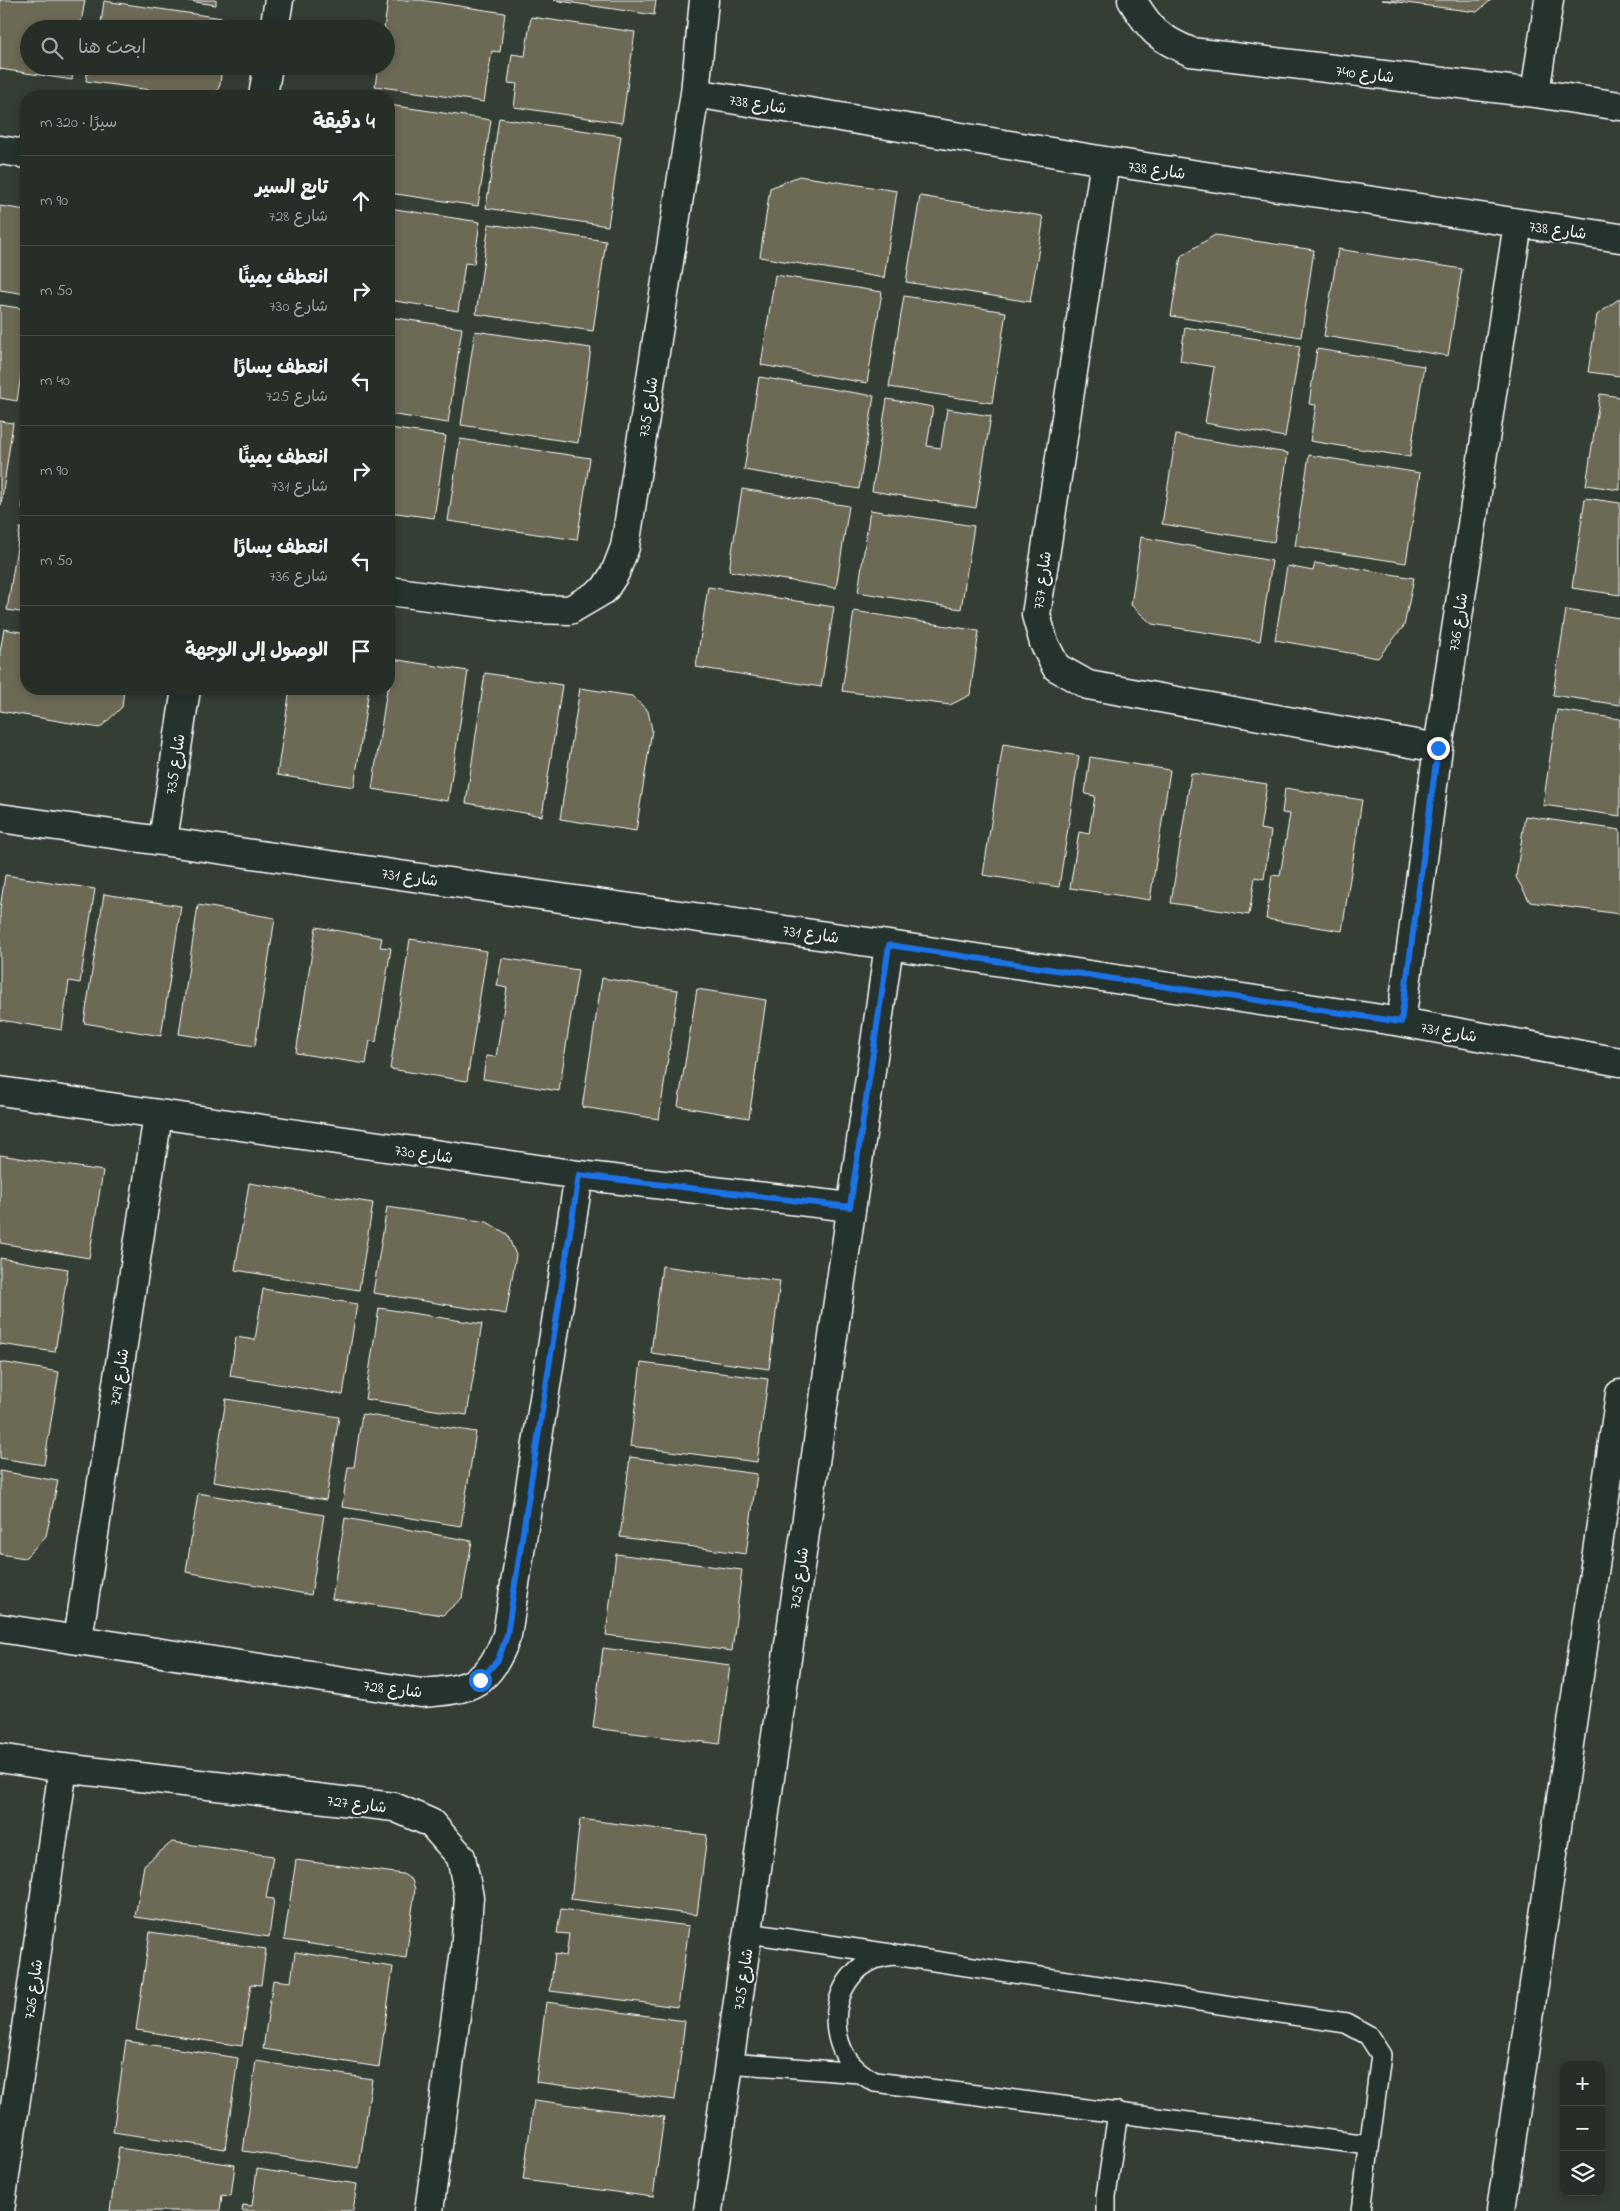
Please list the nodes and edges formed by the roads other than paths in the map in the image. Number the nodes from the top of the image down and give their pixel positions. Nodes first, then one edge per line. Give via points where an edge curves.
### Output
1 (279, 0) edge
2 (704, 0) edge
3 (1132, 0) edge
4 (1549, 0) edge
5 (276, 20) edge
6 (266, 75) edge
7 (264, 90) edge
8 (1535, 92) junction
9 (696, 93) junction
10 (1620, 106) edge
11 (0, 150) edge
12 (20, 153) edge
13 (1105, 161) junction
14 (1518, 223) junction
15 (1620, 238) edge
16 (395, 592) edge
17 (185, 695) edge
18 (1438, 748) junction
19 (0, 818) edge
20 (163, 840) junction
21 (889, 945) junction
22 (1401, 1022) junction
23 (1620, 1062) edge
24 (0, 1091) edge
25 (158, 1115) junction
26 (579, 1175) junction
27 (850, 1207) junction
28 (1619, 1403) edge
29 (0, 1628) edge
30 (78, 1639) junction
31 (0, 1758) edge
32 (63, 1768) junction
33 (749, 1933) junction
34 (894, 1955) junction
35 (729, 2063) junction
36 (859, 2073) junction
37 (1118, 2112) junction
38 (1369, 2145) junction
39 (0, 2211) edge
40 (429, 2211) edge
41 (708, 2211) edge
42 (1106, 2211) edge
43 (1361, 2211) edge
44 (1501, 2211) edge

1 - 5 street
2 - 9 street, شارع 735
3 - 8 street, شارع 740 via 1145,22 1164,41 1191,52
4 - 8 street
6 - 7 street
8 - 10 street, شارع 740
9 - 13 street, شارع 738
9 - 16 street, شارع 735 via 625,547 615,573 604,590 570,610 528,609
11 - 12 street
13 - 14 street, شارع 738
13 - 18 street, شارع 737 via 1036,615 1056,667 1088,685
14 - 15 street, شارع 738
14 - 18 street, شارع 736
17 - 20 street, شارع 735
18 - 22 street, شارع 736
19 - 20 street, شارع 731
20 - 21 street, شارع 731
21 - 22 street, شارع 731
21 - 27 street, شارع 725
22 - 23 street, شارع 731
24 - 25 street, شارع 730
25 - 26 street, شارع 730
25 - 30 street, شارع 729
26 - 27 street, شارع 730
26 - 30 street, شارع 728 via 507,1635 498,1660 480,1680 451,1691 422,1693
27 - 33 street, شارع 725
28 - 44 street
29 - 30 street, شارع 728
31 - 32 street, شارع 727
32 - 39 street, شارع 726
32 - 40 street, شارع 727 via 394,1807 431,1823 461,1856 469,1897 467,1924
33 - 34 lane
33 - 35 street, شارع 725
34 - 36 lane via 875,1959 859,1970 846,1984 838,2002 835,2021 838,2040 846,2058
34 - 38 lane via 1346,2023 1368,2035 1381,2055
35 - 36 lane
35 - 41 street, شارع 725
36 - 37 lane via 875,2082
37 - 38 lane
37 - 42 lane
38 - 43 lane

